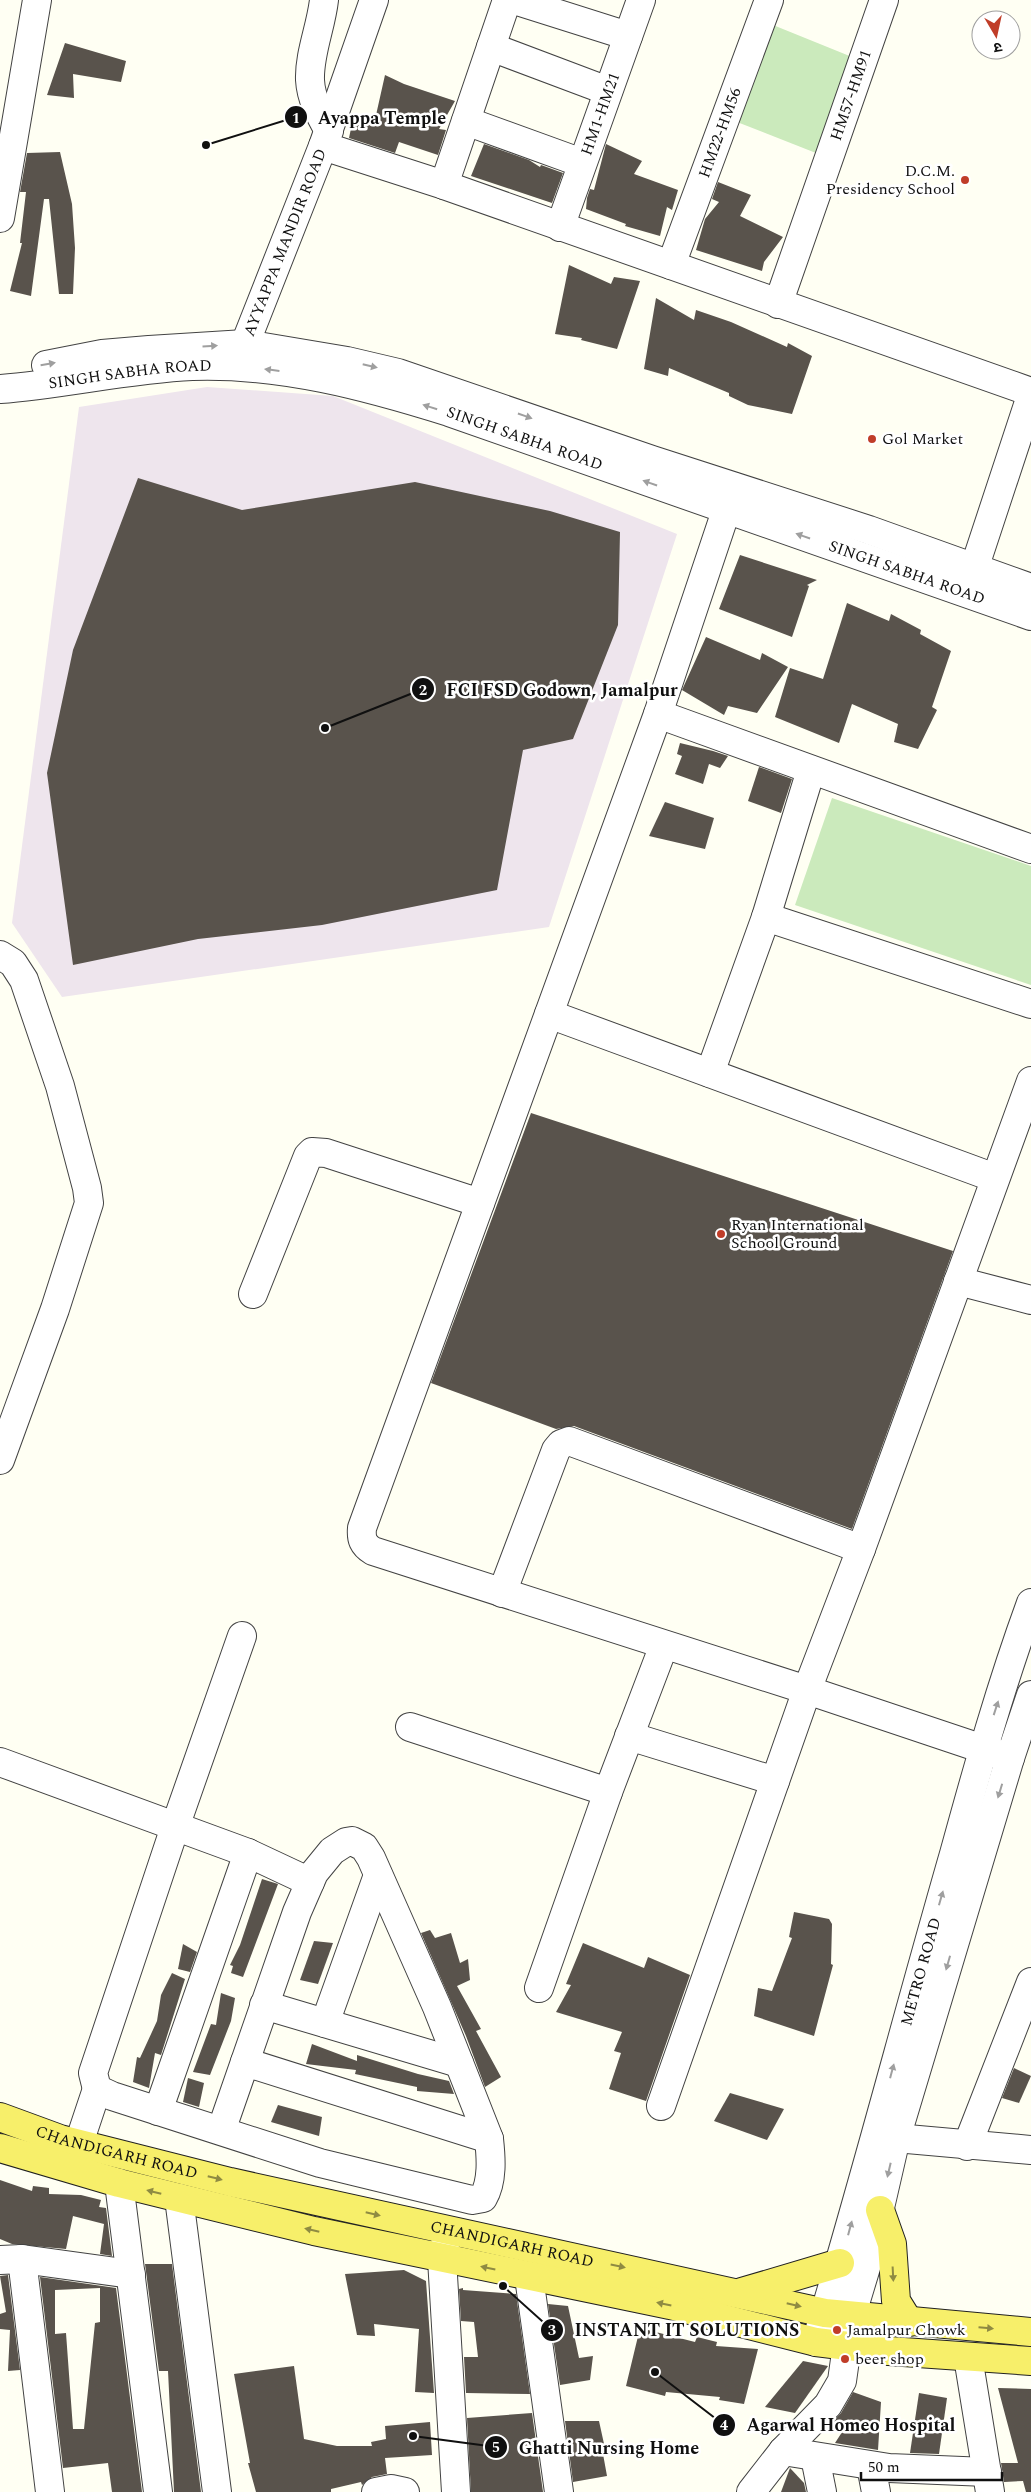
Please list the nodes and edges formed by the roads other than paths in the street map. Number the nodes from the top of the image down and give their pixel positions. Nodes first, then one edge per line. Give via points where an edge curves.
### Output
1 (37, 0) edge
2 (324, 0) edge
3 (374, 0) edge
4 (508, 0) edge
5 (514, 0) edge
6 (641, 0) edge
7 (769, 0) edge
8 (884, 0) edge
9 (628, 36) junction
10 (491, 47) junction
11 (608, 91) junction
12 (466, 121) junction
13 (326, 139) junction
14 (582, 163) junction
15 (444, 185) junction
16 (0, 218) edge
17 (560, 227) junction
18 (671, 265) junction
19 (778, 304) junction
20 (245, 344) junction
21 (0, 370) edge
22 (0, 389) edge
23 (1031, 394) edge
24 (730, 498) junction
25 (970, 580) junction
26 (1031, 588) edge
27 (1031, 616) edge
28 (658, 714) junction
29 (811, 770) junction
30 (1031, 849) edge
31 (766, 917) junction
32 (0, 955) edge
33 (1031, 1004) edge
34 (549, 1014) junction
35 (710, 1073) junction
36 (1031, 1081) edge
37 (995, 1178) junction
38 (480, 1203) junction
39 (958, 1281) junction
40 (253, 1294) dead end
41 (1031, 1300) edge
42 (0, 1460) edge
43 (861, 1549) junction
44 (502, 1593) junction
45 (1031, 1603) edge
46 (242, 1636) dead end
47 (664, 1645) junction
48 (807, 1690) junction
49 (1031, 1695) edge
50 (410, 1727) dead end
51 (629, 1736) junction
52 (983, 1749) junction
53 (1010, 1758) junction
54 (0, 1762) edge
55 (775, 1781) junction
56 (608, 1792) junction
57 (175, 1827) junction
58 (248, 1854) junction
59 (378, 1875) junction
60 (310, 1882) junction
61 (1031, 1982) edge
62 (539, 1988) dead end
63 (264, 2005) junction
64 (325, 2023) junction
65 (245, 2062) junction
66 (459, 2063) junction
67 (97, 2089) junction
68 (660, 2106) dead end
69 (158, 2111) junction
70 (0, 2117) edge
71 (221, 2131) junction
72 (896, 2138) junction
73 (489, 2139) junction
74 (79, 2144) junction
75 (967, 2146) junction
76 (0, 2148) edge
77 (1031, 2150) edge
78 (119, 2183) junction
79 (180, 2198) junction
80 (880, 2210) junction
81 (448, 2230) junction
82 (442, 2259) junction
83 (11, 2260) edge
84 (840, 2263) junction
85 (131, 2274) junction
86 (528, 2277) junction
87 (741, 2293) junction
88 (838, 2315) junction
89 (909, 2322) junction
90 (1031, 2332) edge
91 (816, 2342) junction
92 (848, 2346) junction
93 (968, 2357) junction
94 (1031, 2361) edge
95 (783, 2451) junction
96 (815, 2456) junction
97 (874, 2479) edge
98 (929, 2481) edge
99 (988, 2482) edge
100 (50, 2492) edge
101 (158, 2492) edge
102 (216, 2492) edge
103 (376, 2492) edge
104 (404, 2492) edge
105 (456, 2492) edge
106 (559, 2492) edge
107 (751, 2492) edge
108 (822, 2492) edge

1 - 16 street
2 - 13 street via 310,81
3 - 13 street, AYYAPPA MANDIR ROAD
4 - 10 street
5 - 9 street
6 - 9 street, HM1-HM21
7 - 18 street, HM22-HM56
8 - 19 street, HM57-HM91
9 - 11 street, HM1-HM21
10 - 11 street
10 - 12 street
11 - 14 street, HM1-HM21
12 - 14 street
12 - 15 street
13 - 15 street
13 - 20 street, AYYAPPA MANDIR ROAD
14 - 17 street, HM1-HM21
15 - 17 street
17 - 18 street
18 - 19 street
19 - 23 street
21 -> 20 street, SINGH SABHA ROAD via 112,353
20 -> 24 street, SINGH SABHA ROAD via 317,355 398,373
24 -> 22 street, SINGH SABHA ROAD via 389,394 274,370 191,366
23 - 25 street
24 - 25 street, SINGH SABHA ROAD via 869,530
24 - 28 street
25 - 26 street, SINGH SABHA ROAD
25 - 27 street, SINGH SABHA ROAD
28 - 29 street
28 - 34 street
29 - 30 street
29 - 31 street
31 - 33 street
31 - 35 street
32 - 42 street via 13,963 24,980 60,1086 89,1203 55,1309
34 - 35 street
34 - 38 street
35 - 37 street
36 - 37 street
37 - 39 street
38 - 40 street via 326,1152 312,1152
38 - 44 street via 362,1528 362,1536 366,1547 373,1551
39 - 41 street
39 - 43 street
43 - 44 street via 569,1441 556,1450
43 - 48 street
44 - 47 street
52 -> 45 street, METRO ROAD
46 - 57 street
47 - 48 street
47 - 51 street
48 - 52 street
48 - 55 street
49 - 53 street, METRO ROAD
50 - 56 street
51 - 55 street
51 - 56 street
52 - 53 street
84 -> 52 street, METRO ROAD
53 -> 72 street, METRO ROAD
54 - 57 street
55 - 68 street
56 - 62 street
57 - 58 street
57 - 67 street via 93,2074
58 - 60 street
58 - 69 street
59 - 60 street via 364,1847 346,1842 332,1851
59 - 64 street
59 - 66 street
60 - 63 street
61 - 75 street
63 - 64 street
63 - 65 street
64 - 66 street
65 - 71 street
65 - 73 street
66 - 73 street
67 - 69 street
67 - 74 street
69 - 71 street
70 - 74 main road, CHANDIGARH ROAD
71 - 73 street via 320,2163 476,2200 482,2198 487,2190 491,2161
72 - 75 street
72 -> 80 street, METRO ROAD
74 -> 81 main road, CHANDIGARH ROAD via 230,2182
75 - 77 street
76 - 78 main road, CHANDIGARH ROAD
79 -> 78 main road, CHANDIGARH ROAD
78 - 85 street
82 -> 79 main road, CHANDIGARH ROAD
79 - 102 street
80 - 88 street, METRO ROAD via 867,2264
80 -> 89 main road via 892,2244 896,2301
81 - 82 street
81 -> 87 main road, CHANDIGARH ROAD
86 -> 82 main road, CHANDIGARH ROAD
82 - 105 street
83 - 85 street
83 - 100 street
84 - 87 main road
84 - 88 street, METRO ROAD
85 - 101 street
91 -> 86 main road, CHANDIGARH ROAD via 670,2305
86 - 106 street
87 -> 88 main road, CHANDIGARH ROAD
88 - 89 main road, CHANDIGARH ROAD
88 - 91 street, METRO ROAD
88 - 92 street, METRO ROAD
89 -> 90 main road, CHANDIGARH ROAD
91 - 92 main road, CHANDIGARH ROAD
92 - 93 main road, CHANDIGARH ROAD
92 - 95 street, METRO ROAD via 842,2381 836,2392
93 - 94 main road, CHANDIGARH ROAD
93 - 99 street
95 - 96 street
95 - 107 street, METRO ROAD
96 - 97 street
96 - 108 street
97 - 98 street
98 - 99 street
103 - 104 street via 391,2489

